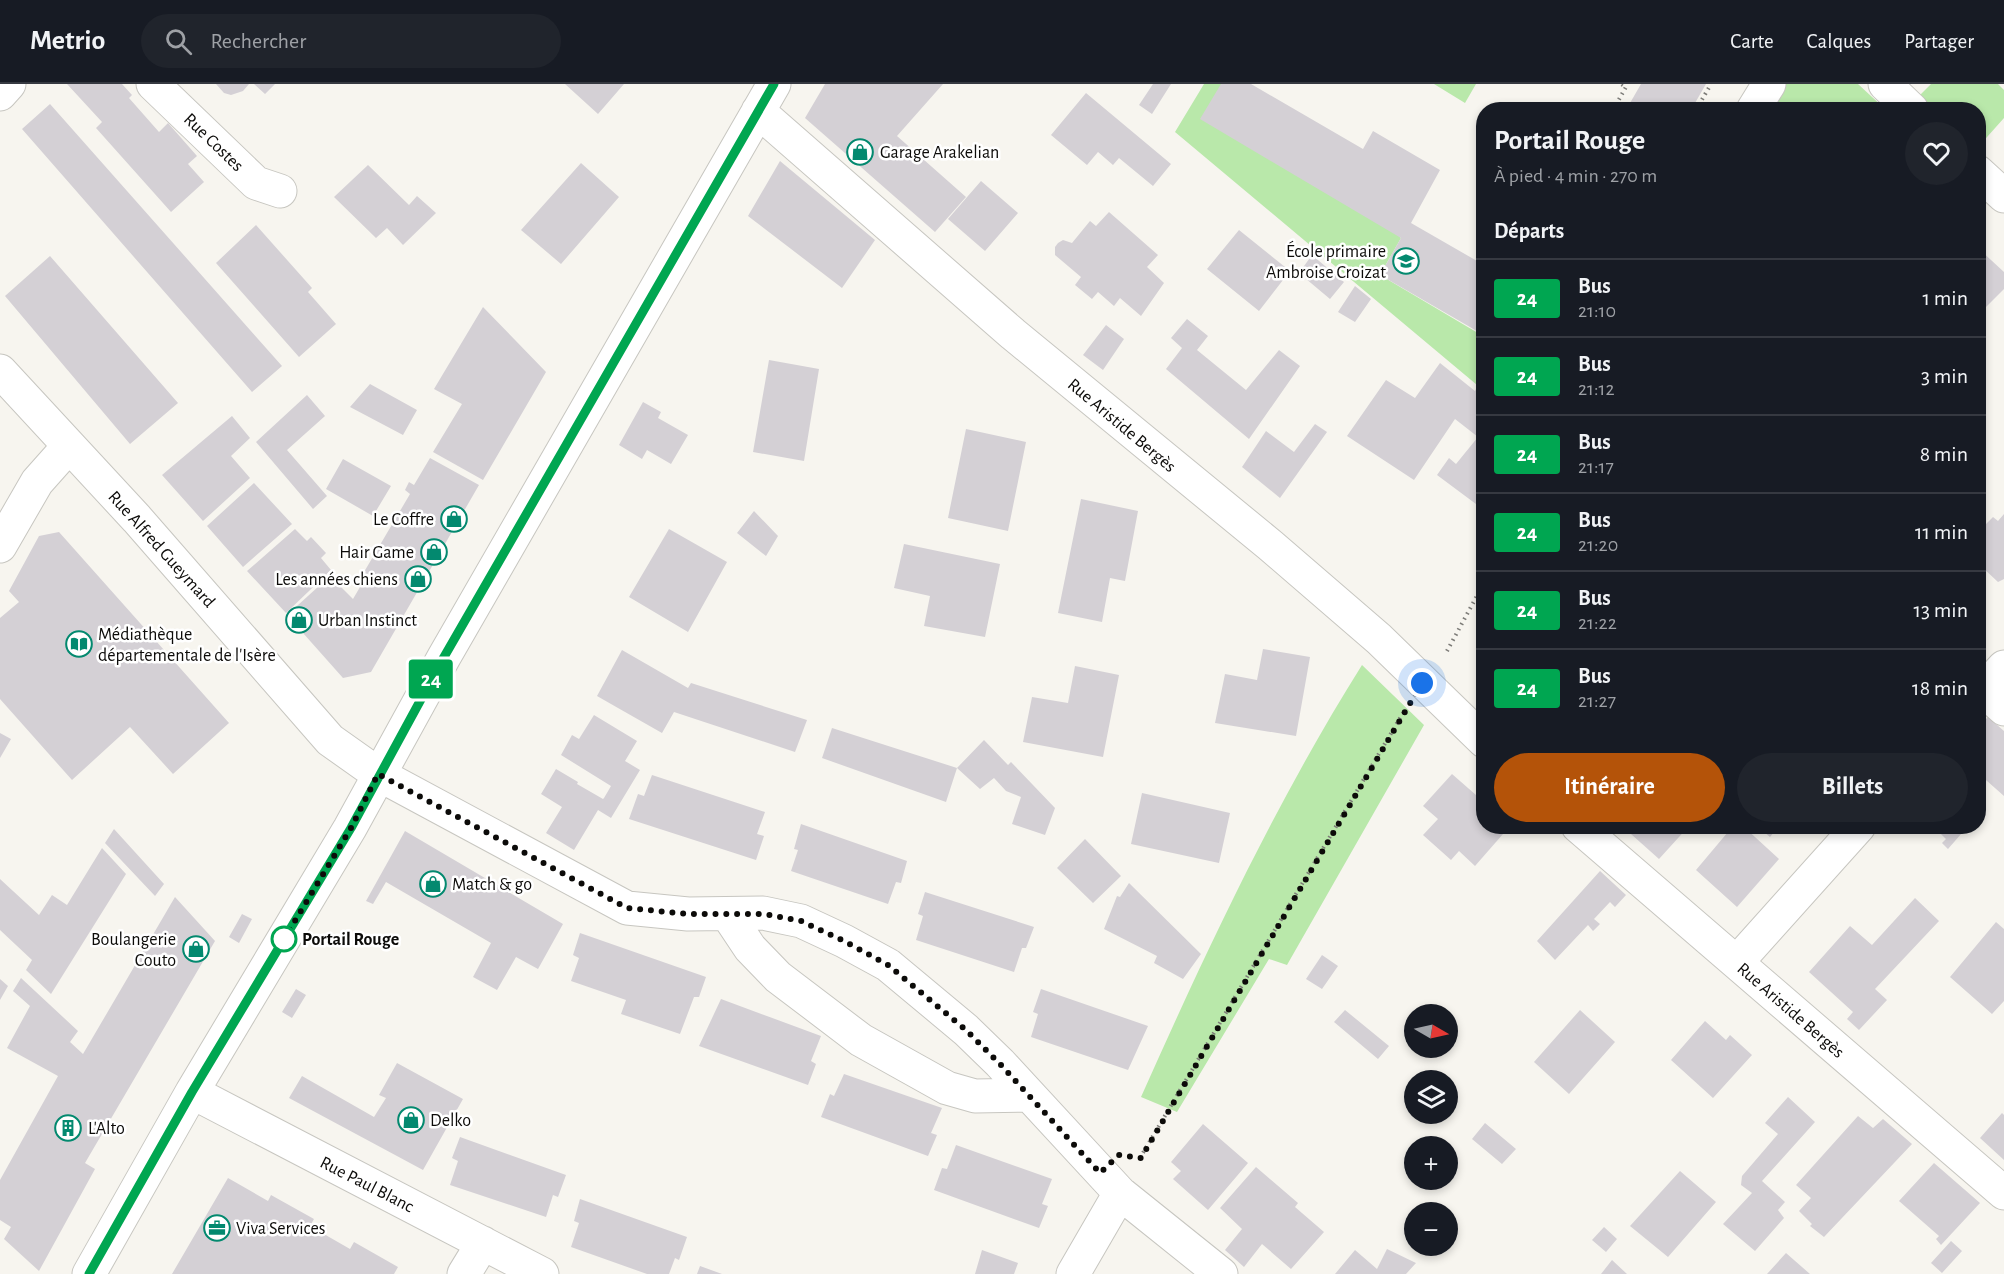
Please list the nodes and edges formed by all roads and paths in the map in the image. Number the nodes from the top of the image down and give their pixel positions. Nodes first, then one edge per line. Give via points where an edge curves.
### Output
1 (9, 84) edge
2 (153, 84) edge
3 (1621, 84) edge
4 (1711, 84) edge
5 (1769, 84) edge
6 (1885, 84) edge
7 (0, 94) edge
8 (766, 97) edge
9 (1618, 102) edge
10 (1701, 102) edge
11 (1758, 102) edge
12 (1904, 102) edge
13 (1986, 179) edge
14 (280, 191) dead end
15 (2004, 196) edge
16 (0, 371) edge
17 (69, 446) junction
18 (0, 546) edge
19 (1476, 598) edge
20 (1422, 683) junction
21 (1476, 734) edge
22 (378, 774) junction
23 (1587, 834) edge
24 (1852, 834) edge
25 (729, 915) junction
26 (1737, 962) junction
27 (192, 1092) junction
28 (1029, 1095) junction
29 (1110, 1183) junction
30 (2004, 1193) edge
31 (483, 1244) junction
32 (89, 1274) edge
33 (464, 1274) edge
34 (542, 1274) edge
35 (1073, 1274) edge
36 (1221, 1274) edge

1 - 7 street
2 - 14 street, Rue Costes via 256,183
3 - 9 path via 1626,87
4 - 10 path
5 - 11 street
6 - 12 street
8 - 20 street, Rue Aristide Bergès via 1013,334 1270,545 1379,639
8 - 22 street
13 - 15 street
16 - 17 street, Rue Alfred Gueymard
17 - 18 street via 37,482
17 - 22 street, Rue Alfred Gueymard via 330,740
19 - 20 path via 1440,664
20 - 21 street, Rue Aristide Bergès
20 - 29 path via 1141,1158 1119,1155
22 - 25 street, Rue Alfred Gueymard via 627,908
22 - 27 street via 351,828
23 - 26 street, Rue Aristide Bergès
24 - 26 street
25 - 28 street, Rue Alfred Gueymard via 764,914 801,921 888,965 966,1030
25 - 28 street via 750,948 778,977 861,1040 947,1088 975,1096
26 - 30 street, Rue Aristide Bergès
27 - 31 street, Rue Paul Blanc
27 - 32 street
28 - 29 street, Rue Alfred Gueymard
29 - 35 street
29 - 36 street, Rue Alfred Gueymard
31 - 33 street
31 - 34 street, Rue Paul Blanc

